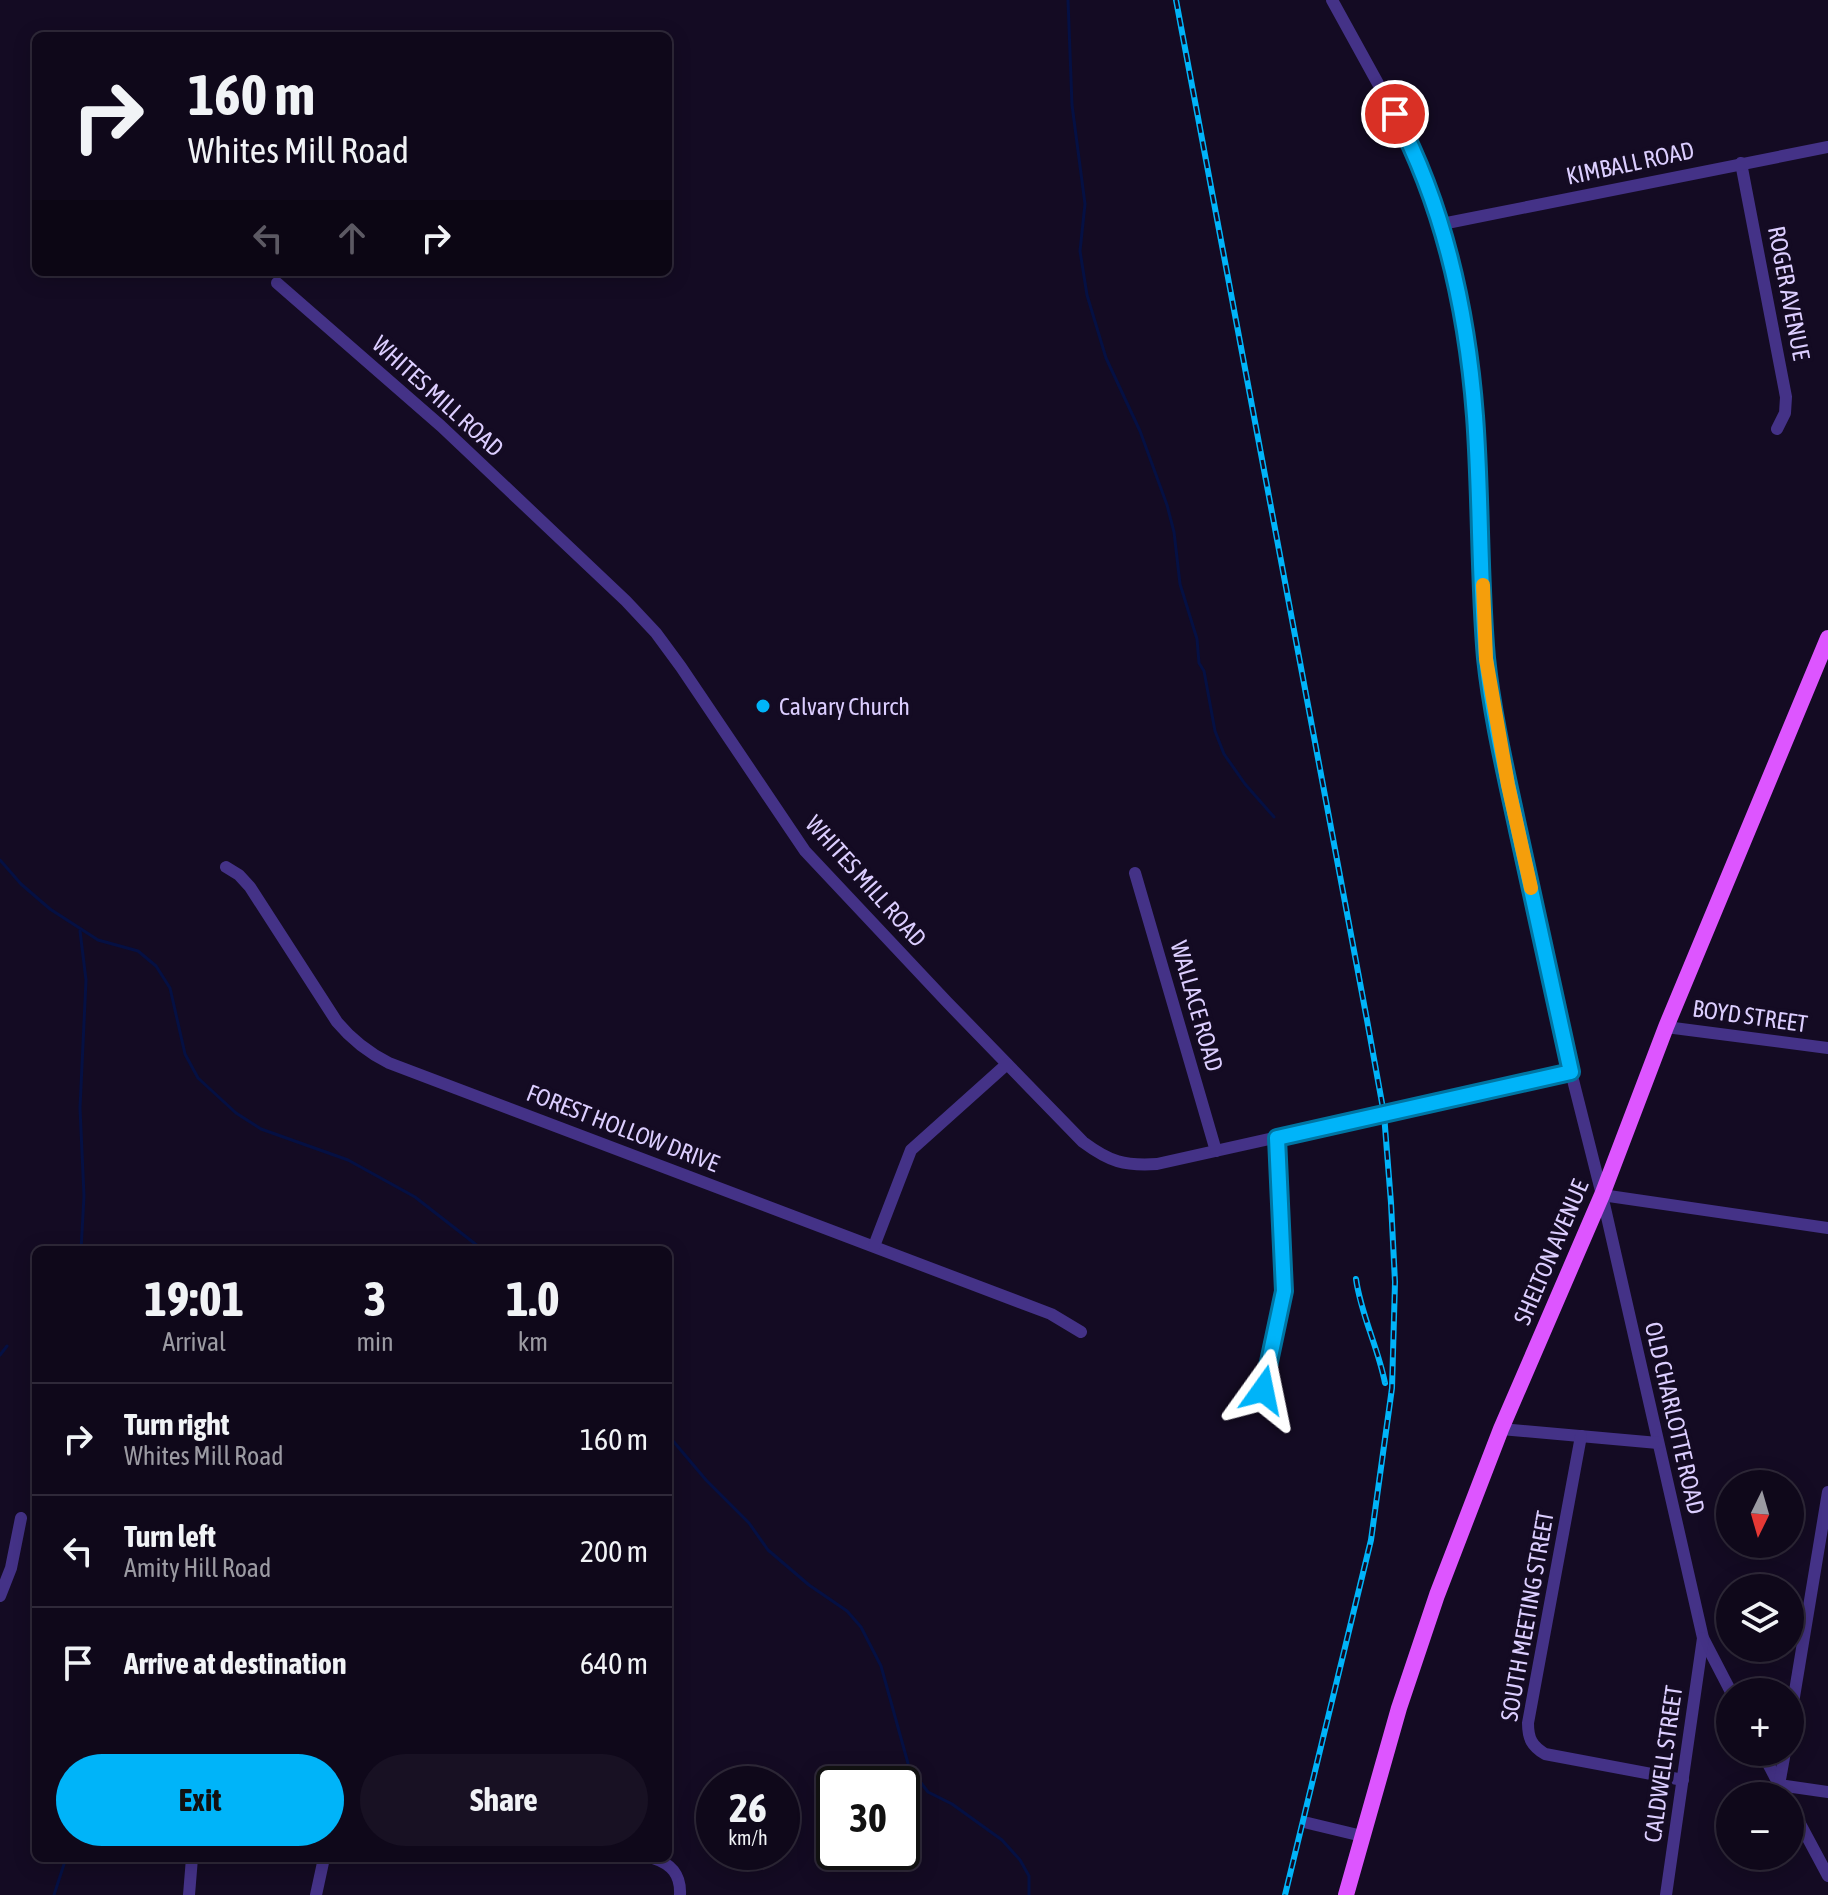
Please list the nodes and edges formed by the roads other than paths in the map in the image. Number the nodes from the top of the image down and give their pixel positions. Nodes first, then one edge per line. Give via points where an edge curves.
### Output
1 (1332, 0) edge
2 (1828, 147) edge
3 (1741, 163) junction
4 (1442, 224) junction
5 (277, 283) dead end
6 (1777, 429) dead end
7 (1828, 638) edge
8 (226, 867) dead end
9 (1135, 873) dead end
10 (1666, 1027) junction
11 (1828, 1048) edge
12 (1007, 1064) junction
13 (1571, 1072) junction
14 (1277, 1138) junction
15 (1216, 1151) junction
16 (1602, 1195) junction
17 (1828, 1228) edge
18 (874, 1246) junction
19 (1081, 1332) dead end
20 (1263, 1390) dead end
21 (1501, 1429) junction
22 (1581, 1436) junction
23 (1658, 1443) junction
24 (1828, 1492) edge
25 (21, 1518) dead end
26 (0, 1596) edge
27 (1703, 1638) junction
28 (1724, 1678) edge
29 (1797, 1678) edge
30 (1683, 1780) junction
31 (1804, 1791) edge
32 (1828, 1792) edge
33 (1308, 1823) dead end
34 (1804, 1831) edge
35 (1362, 1836) junction
36 (192, 1862) edge
37 (323, 1862) edge
38 (662, 1862) edge
39 (1828, 1876) edge
40 (189, 1895) edge
41 (316, 1895) edge
42 (680, 1895) edge
43 (1346, 1895) edge
44 (1666, 1895) edge

1 - 4 street, OLD CHARLOTTE ROAD via 1408,138
2 - 3 street, KIMBALL ROAD
3 - 4 street, KIMBALL ROAD
3 - 6 street, ROGER AVENUE via 1786,397
4 - 13 street, OLD CHARLOTTE ROAD via 1474,402 1486,659
5 - 12 street, WHITES MILL ROAD via 441,426 656,633 805,851
7 - 10 main road, SHELTON AVENUE
8 - 18 street, FOREST HOLLOW DRIVE via 250,887 337,1022 369,1053
9 - 15 street, WALLACE ROAD
10 - 11 street, BOYD STREET
10 - 16 main road, SHELTON AVENUE
12 - 15 street, WHITES MILL ROAD via 1105,1158 1130,1166 1154,1165
12 - 18 street via 911,1150
13 - 14 street, WHITES MILL ROAD
13 - 16 street, OLD CHARLOTTE ROAD
14 - 15 street, WHITES MILL ROAD
14 - 20 street via 1284,1291
16 - 17 street
16 - 21 main road, SHELTON AVENUE
16 - 23 street, OLD CHARLOTTE ROAD
18 - 19 street, FOREST HOLLOW DRIVE via 1051,1314
21 - 22 street
21 - 35 main road, SHELTON AVENUE via 1437,1595
22 - 23 street
22 - 30 street, SOUTH MEETING STREET via 1528,1736 1545,1754
23 - 27 street, OLD CHARLOTTE ROAD
24 - 29 street
25 - 26 street
27 - 28 street, OLD CHARLOTTE ROAD
27 - 30 street, CALDWELL STREET
30 - 44 street, CALDWELL STREET
31 - 32 street
33 - 35 street
34 - 39 street
35 - 43 main road, SHELTON AVENUE
36 - 40 street
37 - 41 street
38 - 42 street via 681,1881

